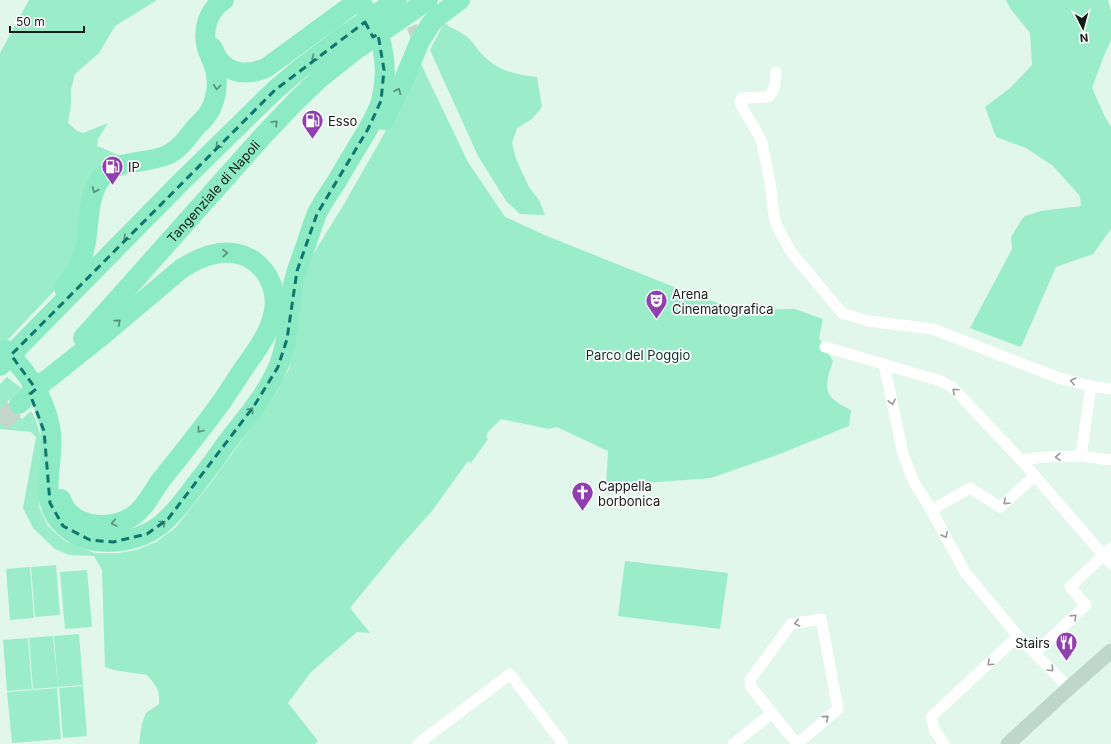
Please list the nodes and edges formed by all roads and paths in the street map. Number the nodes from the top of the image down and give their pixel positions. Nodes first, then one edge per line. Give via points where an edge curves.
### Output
1 (224, 0) edge
2 (236, 0) edge
3 (348, 0) edge
4 (358, 0) edge
5 (428, 0) edge
6 (460, 0) edge
7 (394, 9) edge
8 (351, 42) junction
9 (776, 72) dead end
10 (297, 271) junction
11 (152, 275) dead end
12 (108, 310) junction
13 (33, 332) junction
14 (825, 347) dead end
15 (1, 358) edge
16 (884, 364) junction
17 (900, 369) junction
18 (54, 372) junction
19 (888, 383) junction
20 (1091, 386) junction
21 (1111, 389) edge
22 (19, 404) tunnel mouth
23 (218, 407) junction
24 (1082, 456) junction
25 (1021, 460) junction
26 (1111, 460) edge
27 (1035, 476) junction
28 (931, 510) junction
29 (1107, 551) edge
30 (1111, 564) edge
31 (1018, 636) junction
32 (1111, 651) edge
33 (1035, 653) junction
34 (1069, 688) junction
35 (772, 713) junction
36 (941, 743) edge
37 (418, 744) edge
38 (563, 744) edge
39 (734, 744) edge
40 (797, 744) edge
41 (1008, 744) edge

1 -> 13 highway via 211,14 206,28 206,42 217,81 210,112 182,144 167,155 119,166 100,180 90,204 87,236 81,261 72,278 43,312
2 - 4 highway via 216,18 211,37 214,52 222,63 238,73 251,73 266,68
3 - 23 highway via 367,25 376,51 378,81 373,104 365,123 304,228 288,279 282,323 276,342 267,358
4 - 10 highway via 376,27 380,42 384,81 380,101 368,129 317,214
5 - 7 highway, Tangenziale di Napoli
10 -> 6 highway via 317,232 391,107 420,41 430,25
7 - 8 highway, Tangenziale di Napoli
12 -> 8 highway, Tangenziale di Napoli
8 -> 13 highway, Tangenziale di Napoli via 301,68 270,94
20 -> 9 street via 1059,378 933,329 868,321 842,313 791,252 777,226 762,144 741,106 742,98 768,97 774,91
15 -> 10 highway via 30,378 46,408 52,441 48,494 53,511 63,526 81,537 100,542 124,541 148,534 168,519 185,499 268,388 287,339
11 - 12 highway
12 - 18 highway, Tangenziale di Napoli
13 - 15 highway, Tangenziale di Napoli
14 - 16 street
23 -> 15 highway via 140,511 113,524 94,525 69,514 60,497 62,436 59,413 50,391 40,375 15,353
16 - 17 street
16 - 19 street
17 - 19 street
25 -> 17 street via 953,388 941,381
18 - 22 highway
18 -> 23 highway via 192,262 211,255 240,254 256,263 268,277 274,293 275,307 266,334
19 -> 28 street via 903,454 914,482
20 - 21 street
20 - 24 street
24 -> 25 street
24 - 26 street
25 - 27 street
27 -> 28 street via 1000,507 970,488
27 - 29 street
28 -> 31 street via 965,572
29 - 30 street
33 -> 29 street via 1086,605 1070,587
31 - 33 street
31 -> 36 street via 931,717
32 - 34 main road
33 -> 34 street
34 - 41 main road
35 - 39 street
35 - 40 street
40 -> 35 street via 838,709 821,619 792,624 750,680 751,687
37 - 38 street via 510,674

